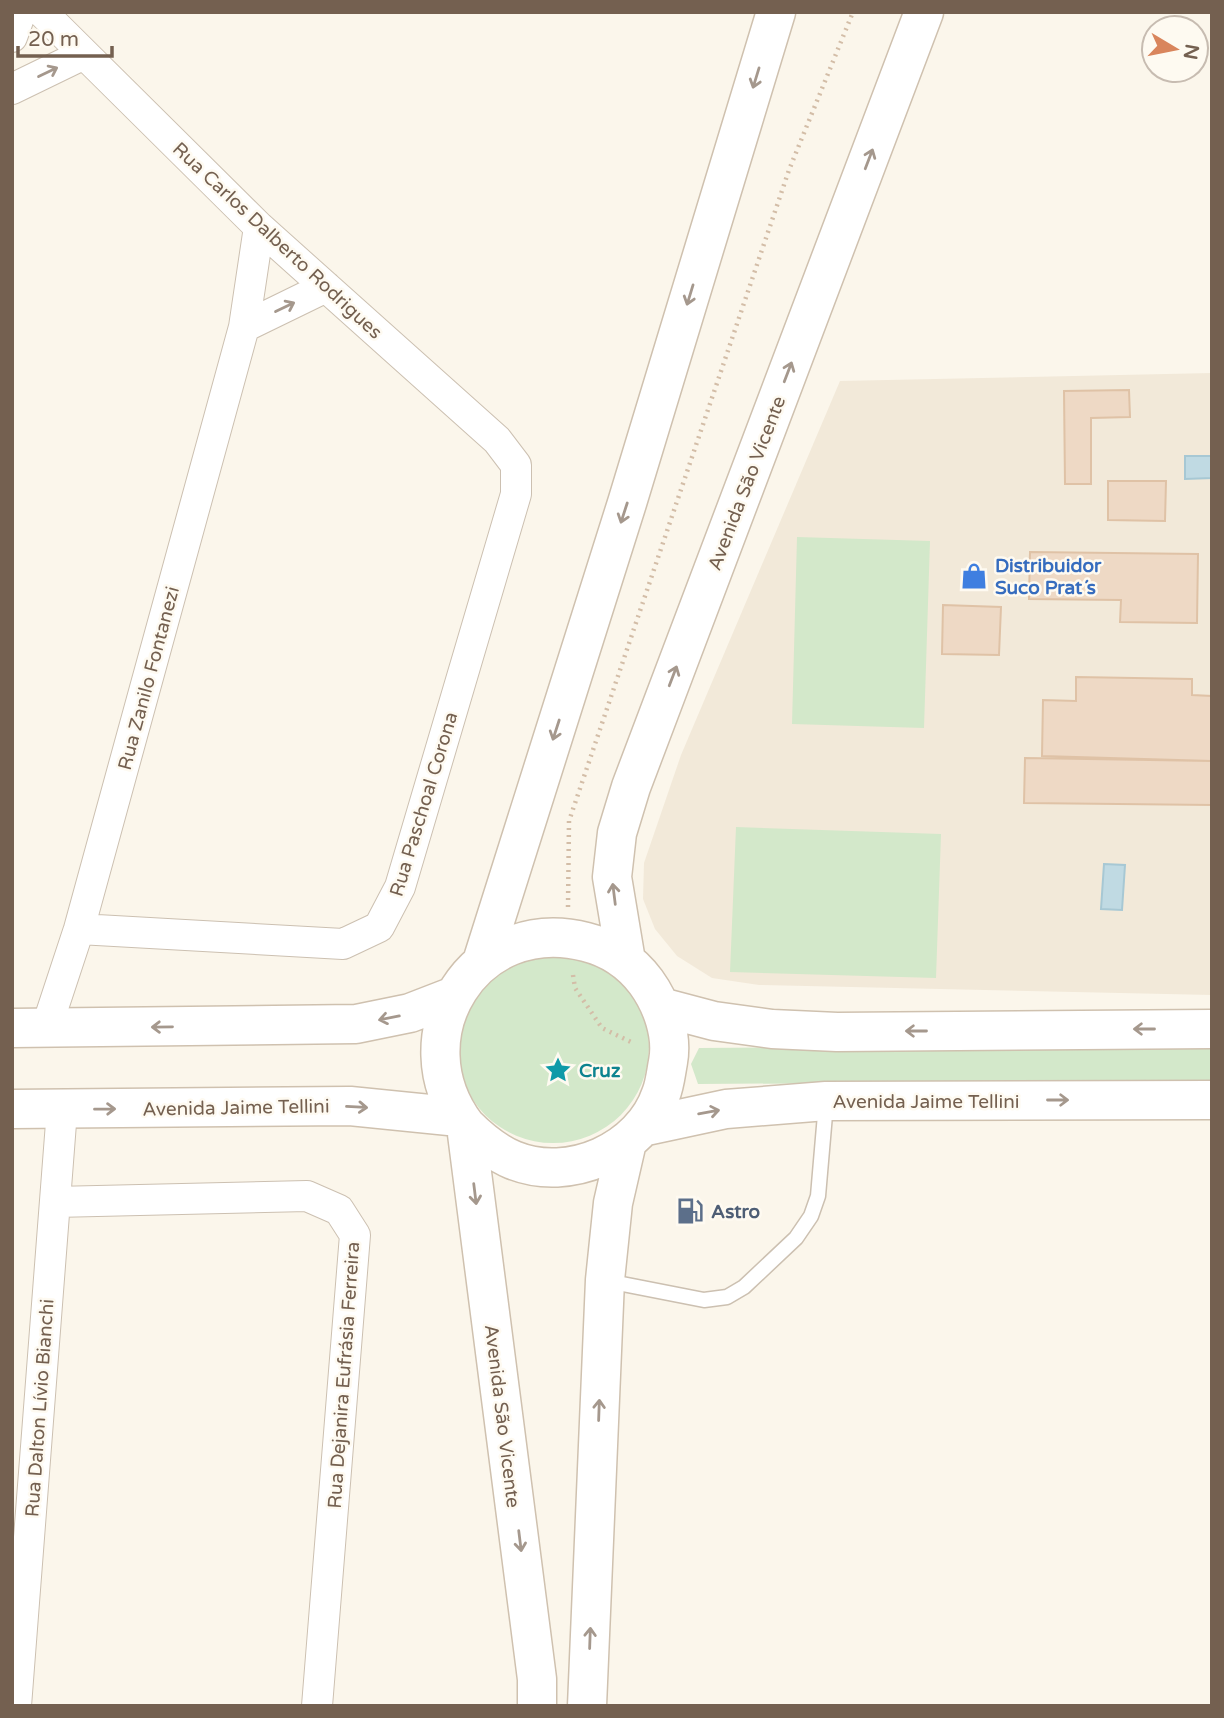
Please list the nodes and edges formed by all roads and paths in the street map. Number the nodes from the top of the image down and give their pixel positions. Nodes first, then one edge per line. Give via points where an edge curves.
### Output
1 (21, 12) edge
2 (42, 12) edge
3 (776, 12) edge
4 (853, 12) edge
5 (924, 12) edge
6 (12, 37) edge
7 (84, 54) junction
8 (12, 89) edge
9 (259, 227) junction
10 (326, 287) junction
11 (244, 327) junction
12 (516, 465) joint
13 (79, 929) junction
14 (567, 937) junction
15 (626, 961) junction
16 (482, 962) junction
17 (454, 996) junction
18 (661, 1007) junction
19 (29, 1028) edge
20 (1212, 1029) edge
21 (669, 1059) junction
22 (1212, 1100) edge
23 (826, 1101) junction
24 (12, 1109) edge
25 (62, 1110) junction
26 (462, 1121) junction
27 (635, 1134) junction
28 (55, 1202) junction
29 (605, 1280) junction
30 (16, 1706) edge
31 (317, 1706) edge
32 (537, 1706) edge
33 (587, 1706) edge

1 - 6 street
2 - 7 street, Rua Carlos Dalberto Rodrigues
3 -> 16 main road
4 - 14 path via 789,170 569,821
15 -> 5 main road, Avenida São Vicente via 612,877 617,833 631,787
8 -> 7 street
7 - 9 street, Rua Carlos Dalberto Rodrigues
9 - 10 street, Rua Carlos Dalberto Rodrigues
9 - 11 street, Rua Zanilo Fontanezi
11 -> 10 street
10 - 12 street, Rua Carlos Dalberto Rodrigues via 497,440
11 - 13 street, Rua Zanilo Fontanezi
12 - 13 street, Rua Paschoal Corona via 516,494 408,861 379,927 343,944
13 - 19 street, Rua Zanilo Fontanezi
14 - 15 main road via 598,945
14 - 16 main road via 537,938 508,946
14 - 21 path via 575,988 602,1028
15 - 18 main road
16 - 17 main road
17 -> 19 main road via 410,1013 356,1024
17 - 26 main road via 442,1026 439,1058 445,1088
20 -> 18 main road via 837,1032 737,1025
18 - 21 main road
21 - 27 main road via 661,1095
23 -> 22 main road, Avenida Jaime Tellini
27 -> 23 main road, Avenida Jaime Tellini via 726,1109
23 - 29 lane via 818,1196 811,1216 796,1237 744,1287 727,1297 704,1300
24 - 25 main road, Avenida Jaime Tellini
25 -> 26 main road, Avenida Jaime Tellini via 350,1106
25 - 28 street, Rua Dalton Lívio Bianchi
26 - 27 main road, Avenida Jaime Tellini via 488,1146 514,1160 543,1167 573,1166 602,1157
26 -> 32 main road, Avenida São Vicente
27 - 29 main road via 613,1203
28 - 30 street, Rua Dalton Lívio Bianchi
28 - 31 street, Rua Dejanira Eufrásia Ferreira via 307,1196 339,1210 355,1236
33 -> 29 main road

